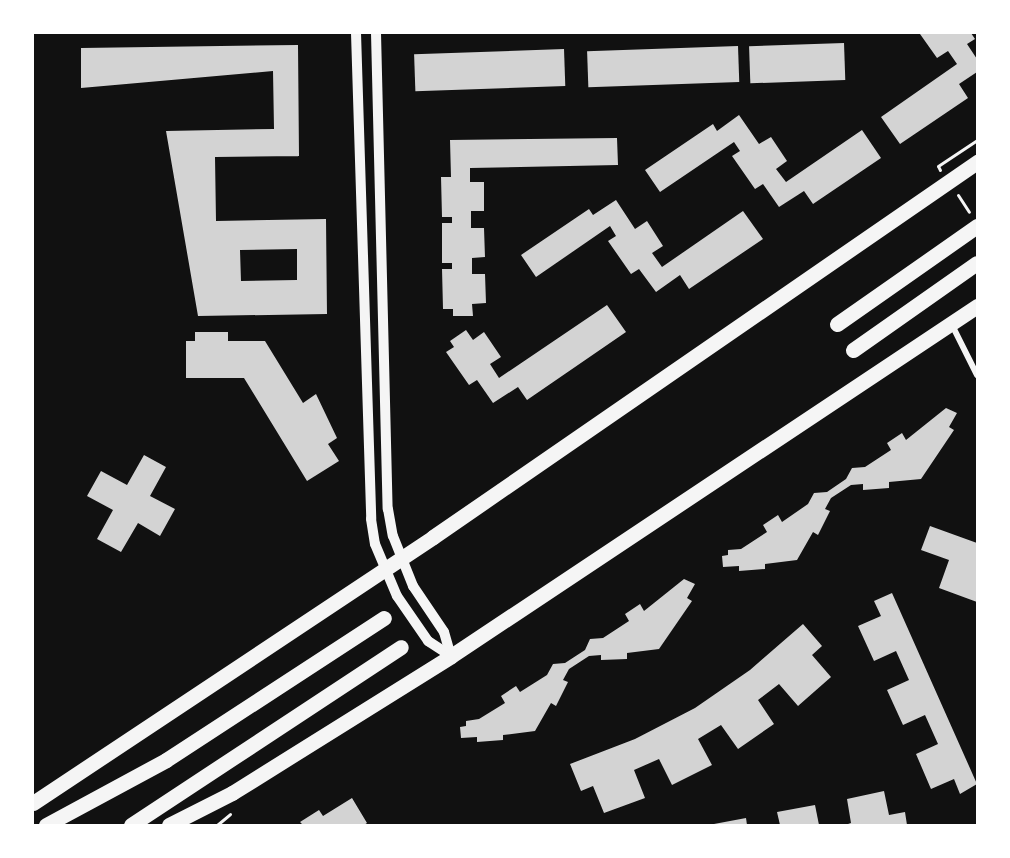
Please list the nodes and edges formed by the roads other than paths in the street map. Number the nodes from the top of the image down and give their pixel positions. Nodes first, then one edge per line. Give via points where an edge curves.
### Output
1 (356, 33) edge
2 (376, 33) edge
3 (977, 162) edge
4 (977, 217) edge
5 (977, 226) edge
6 (945, 249) junction
7 (977, 263) edge
8 (977, 306) edge
9 (837, 324) dead end
10 (952, 324) junction
11 (853, 350) dead end
12 (977, 375) edge
13 (401, 558) junction
14 (384, 569) junction
15 (384, 618) dead end
16 (401, 647) dead end
17 (451, 656) junction
18 (33, 803) edge
19 (46, 825) edge
20 (131, 825) edge
21 (169, 825) edge

1 - 14 street via 369,505
2 - 13 street via 388,509
3 - 13 main road
4 - 6 main road
5 - 6 main road
6 - 9 main road
7 - 11 main road
8 - 10 main road
10 - 12 street
10 - 17 main road
13 - 14 main road
13 - 17 street via 413,586 444,632
14 - 17 street via 428,641
14 - 18 main road
15 - 19 main road via 166,760
16 - 20 main road
17 - 21 main road via 232,793

